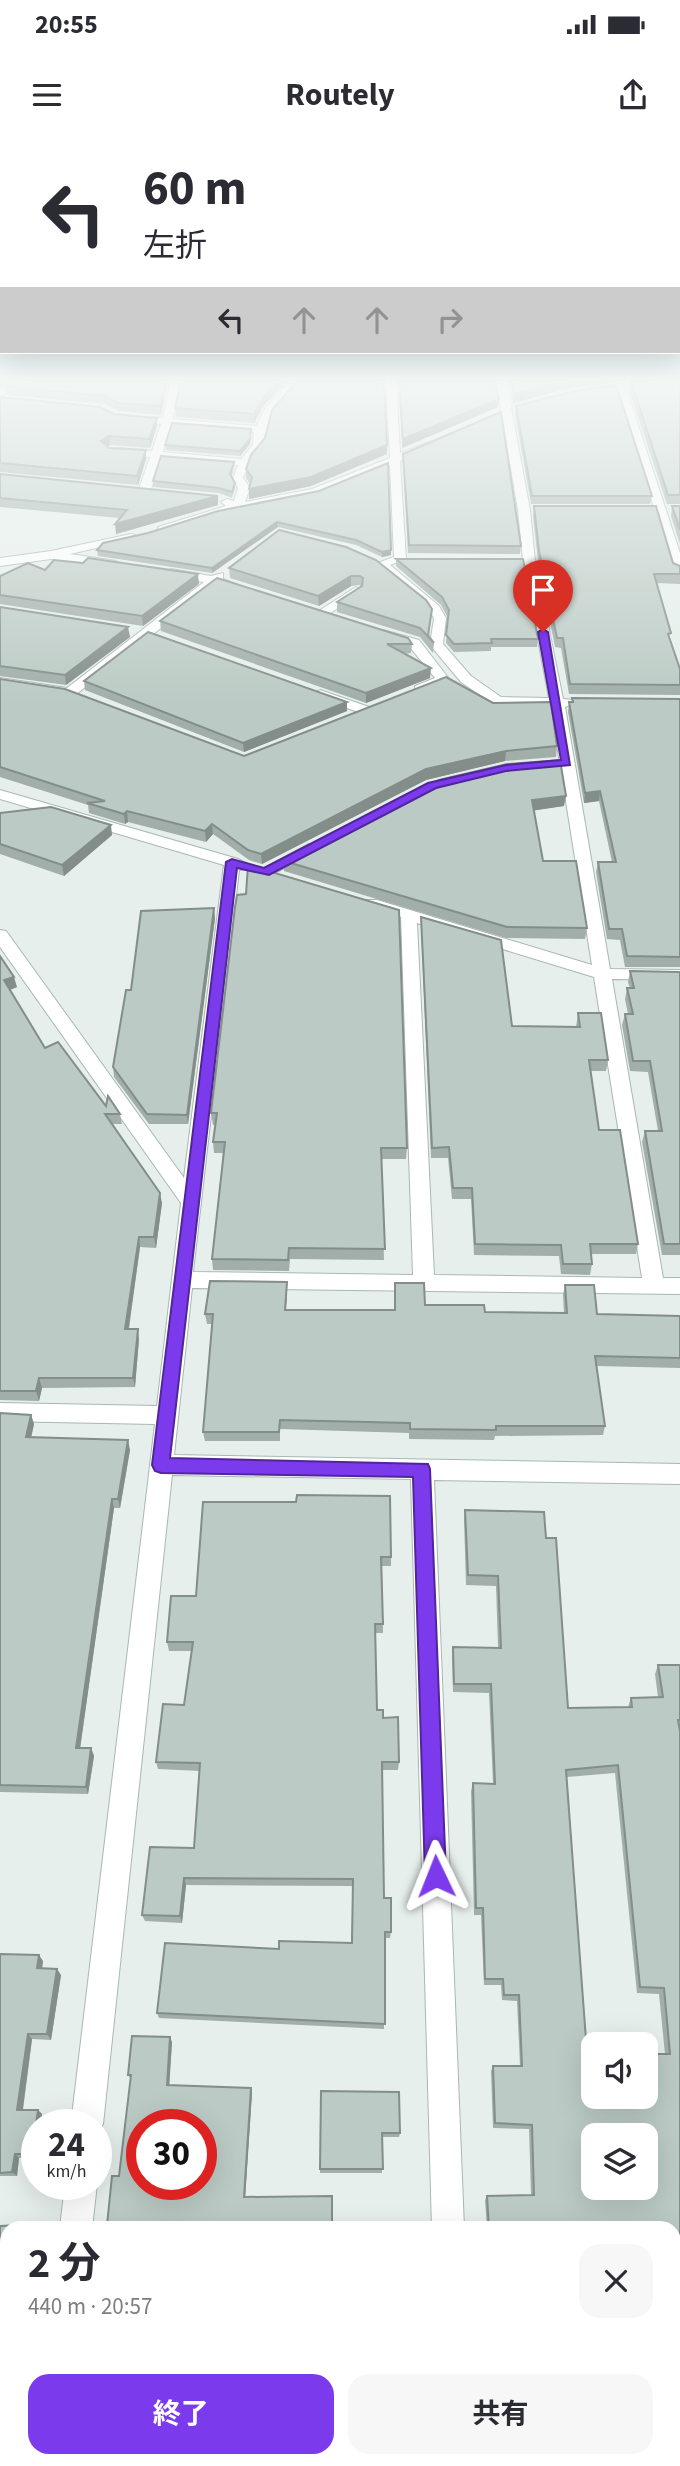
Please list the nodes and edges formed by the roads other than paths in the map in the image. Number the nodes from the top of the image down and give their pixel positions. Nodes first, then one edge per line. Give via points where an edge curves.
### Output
1 (151, 489) edge
2 (244, 489) edge
3 (324, 489) edge
4 (398, 489) edge
5 (526, 489) edge
6 (657, 489) edge
7 (131, 491) edge
8 (206, 498) edge
9 (238, 506) junction
10 (646, 510) edge
11 (665, 510) junction
12 (51, 555) junction
13 (32, 558) junction
14 (0, 562) edge
15 (235, 564) edge
16 (132, 567) edge
17 (160, 572) edge
18 (680, 572) edge
19 (9, 574) edge
20 (214, 580) junction
21 (356, 591) edge
22 (254, 593) edge
23 (320, 614) edge
24 (120, 629) edge
25 (374, 631) edge
26 (153, 635) junction
27 (0, 682) edge
28 (302, 688) edge
29 (405, 695) edge
30 (584, 702) edge
31 (557, 703) junction
32 (343, 721) edge
33 (0, 794) edge
34 (322, 842) edge
35 (232, 862) junction
36 (265, 872) junction
37 (291, 880) edge
38 (357, 899) edge
39 (409, 915) junction
40 (0, 935) edge
41 (602, 974) junction
42 (680, 975) edge
43 (191, 1202) junction
44 (182, 1280) junction
45 (424, 1282) junction
46 (654, 1286) junction
47 (680, 1286) edge
48 (0, 1412) edge
49 (167, 1415) junction
50 (161, 1465) junction
51 (422, 1469) junction
52 (680, 1474) edge
53 (89, 2109) edge
54 (79, 2200) edge
55 (77, 2221) edge
56 (447, 2221) edge

1 - 7 street via 151,493
2 - 9 street
3 - 9 street
4 - 31 street via 407,560 376,562 433,606 440,618 436,645 466,679 498,701
5 - 31 street via 531,510 523,561
6 - 11 street
8 - 9 street
9 - 12 street via 149,533
10 - 11 street
11 - 18 street
12 - 13 street
12 - 16 street
13 - 14 street
13 - 19 street
15 - 20 street
17 - 20 street
20 - 22 street
20 - 26 street
21 - 23 street
24 - 26 street
25 - 29 street via 414,643 443,680
26 - 27 street via 76,694
28 - 32 street via 374,708
30 - 31 street
31 - 41 street via 560,763
33 - 35 street
34 - 36 street
35 - 36 street
35 - 43 street
36 - 37 street
38 - 39 street
39 - 41 street
39 - 45 street
40 - 43 street
41 - 42 street
41 - 46 street
43 - 44 street
44 - 45 street
44 - 49 street
45 - 46 street
46 - 47 street
48 - 49 street
49 - 50 street
50 - 51 street
50 - 53 street
51 - 52 street
51 - 56 street
54 - 55 street

